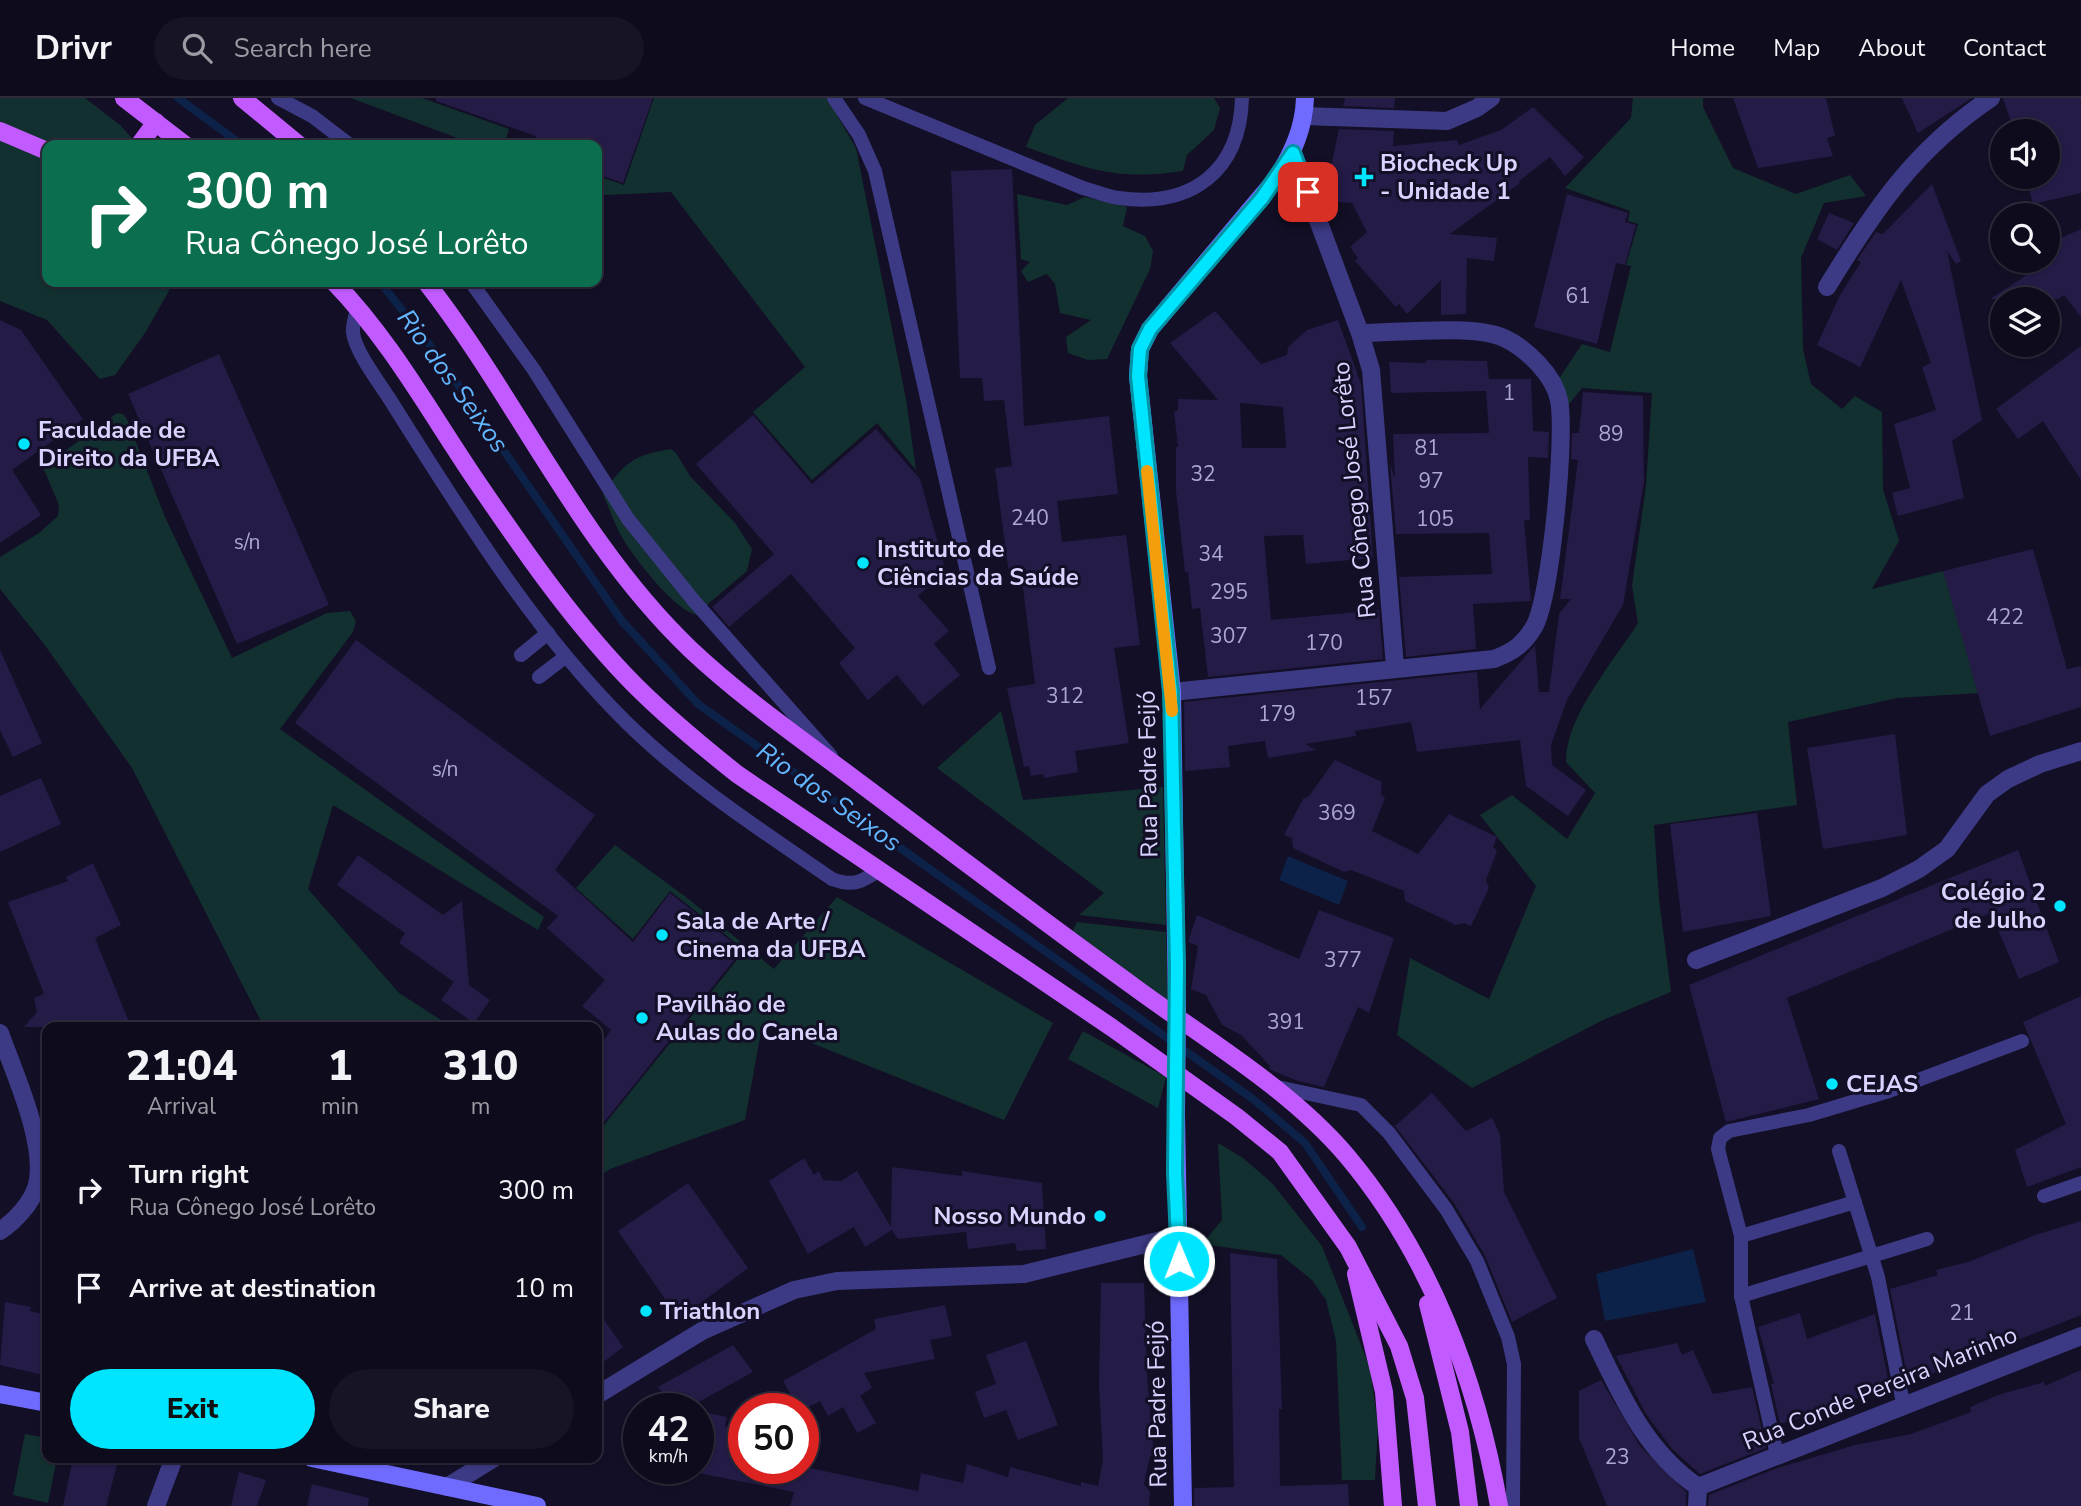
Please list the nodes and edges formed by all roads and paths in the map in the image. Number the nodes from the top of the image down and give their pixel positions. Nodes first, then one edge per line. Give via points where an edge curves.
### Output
1 (124, 98) edge
2 (242, 98) edge
3 (278, 98) edge
4 (834, 98) edge
5 (865, 98) edge
6 (1242, 98) edge
7 (1491, 98) edge
8 (1992, 98) edge
9 (1305, 107) edge
10 (156, 122) junction
11 (0, 131) edge
12 (143, 140) edge
13 (179, 140) edge
14 (293, 140) edge
15 (343, 140) edge
16 (42, 149) edge
17 (1293, 153) junction
18 (339, 287) edge
19 (430, 287) edge
20 (475, 287) edge
21 (1827, 287) dead end
22 (358, 306) junction
23 (1360, 333) junction
24 (548, 634) junction
25 (521, 655) dead end
26 (565, 657) junction
27 (1395, 667) junction
28 (989, 668) dead end
29 (539, 677) dead end
30 (1171, 692) junction
31 (2081, 751) edge
32 (843, 770) junction
33 (879, 870) junction
34 (1696, 960) dead end
35 (0, 1033) edge
36 (2022, 1041) dead end
37 (1269, 1086) junction
38 (1839, 1151) dead end
39 (2081, 1183) edge
40 (2044, 1196) dead end
41 (1855, 1202) junction
42 (0, 1231) edge
43 (1178, 1236) junction
44 (1741, 1236) junction
45 (1927, 1238) dead end
46 (1348, 1247) junction
47 (1413, 1251) junction
48 (1872, 1256) junction
49 (1741, 1296) junction
50 (2081, 1336) edge
51 (1594, 1339) dead end
52 (602, 1392) edge
53 (0, 1394) edge
54 (42, 1402) edge
55 (1903, 1403) junction
56 (1777, 1455) junction
57 (172, 1463) edge
58 (335, 1463) edge
59 (486, 1463) edge
60 (447, 1487) junction
61 (1698, 1487) junction
62 (156, 1506) edge
63 (537, 1506) edge
64 (1183, 1506) edge
65 (1393, 1506) edge
66 (1427, 1506) edge
67 (1469, 1506) edge
68 (1499, 1506) edge
69 (1513, 1506) edge
70 (1697, 1506) edge

1 - 10 main road
2 - 14 main road
3 - 15 lane
4 - 28 lane via 859,135 875,171
5 - 6 lane via 1083,188 1120,198 1157,198 1186,191 1215,175 1241,127
7 - 9 street via 1447,121
8 - 21 street via 1904,173 1875,209
9 - 17 main road, Rua Padre Feijó
10 - 12 main road
10 - 13 main road
11 - 16 main road
17 - 23 street, Rua Cônego José Lorêto
17 - 30 main road, Rua Padre Feijó via 1262,198 1150,329 1140,349 1138,376
18 - 22 main road
19 - 32 main road via 563,489 647,603 739,692
20 - 32 lane via 534,370 628,519
22 - 24 lane via 352,333 361,351 449,492
22 - 33 main road via 398,358 531,559 625,676 737,774
23 - 27 street, Rua Cônego José Lorêto via 1371,370
23 - 27 street via 1477,332 1503,338 1530,356 1559,398 1562,432 1552,549 1536,625 1517,650 1494,659
24 - 25 lane
24 - 26 lane
26 - 29 lane
26 - 33 lane via 667,760 832,879 848,885
27 - 30 street
30 - 43 main road, Rua Padre Feijó, bridge
31 - 34 street via 2008,779 1987,794 1947,849 1919,869 1882,888
32 - 37 main road
33 - 46 main road via 1237,1117 1280,1152
35 - 42 street via 34,1133 39,1164 37,1186 29,1203
36 - 44 lane via 1836,1107 1729,1131 1720,1138 1718,1149
37 - 47 main road via 1305,1113 1345,1155
37 - 69 lane via 1362,1105 1446,1209 1477,1261 1514,1364
38 - 41 lane
39 - 40 lane
41 - 44 lane
41 - 48 lane
43 - 52 street via 1024,1274 837,1281 794,1290 702,1331
43 - 64 main road, Rua Padre Feijó
44 - 49 lane
45 - 48 lane
46 - 65 main road via 1384,1392
46 - 66 main road via 1399,1346 1415,1398
47 - 67 main road via 1460,1432
47 - 68 main road via 1465,1371
48 - 49 lane
48 - 55 lane
49 - 56 lane
50 - 55 street, Rua Conde Pereira Marinho
51 - 61 street via 1628,1409 1654,1448
53 - 54 main road
55 - 56 street, Rua Conde Pereira Marinho
56 - 61 street, Rua Conde Pereira Marinho
57 - 62 street
58 - 60 main road
59 - 60 street
60 - 63 main road
61 - 70 street

